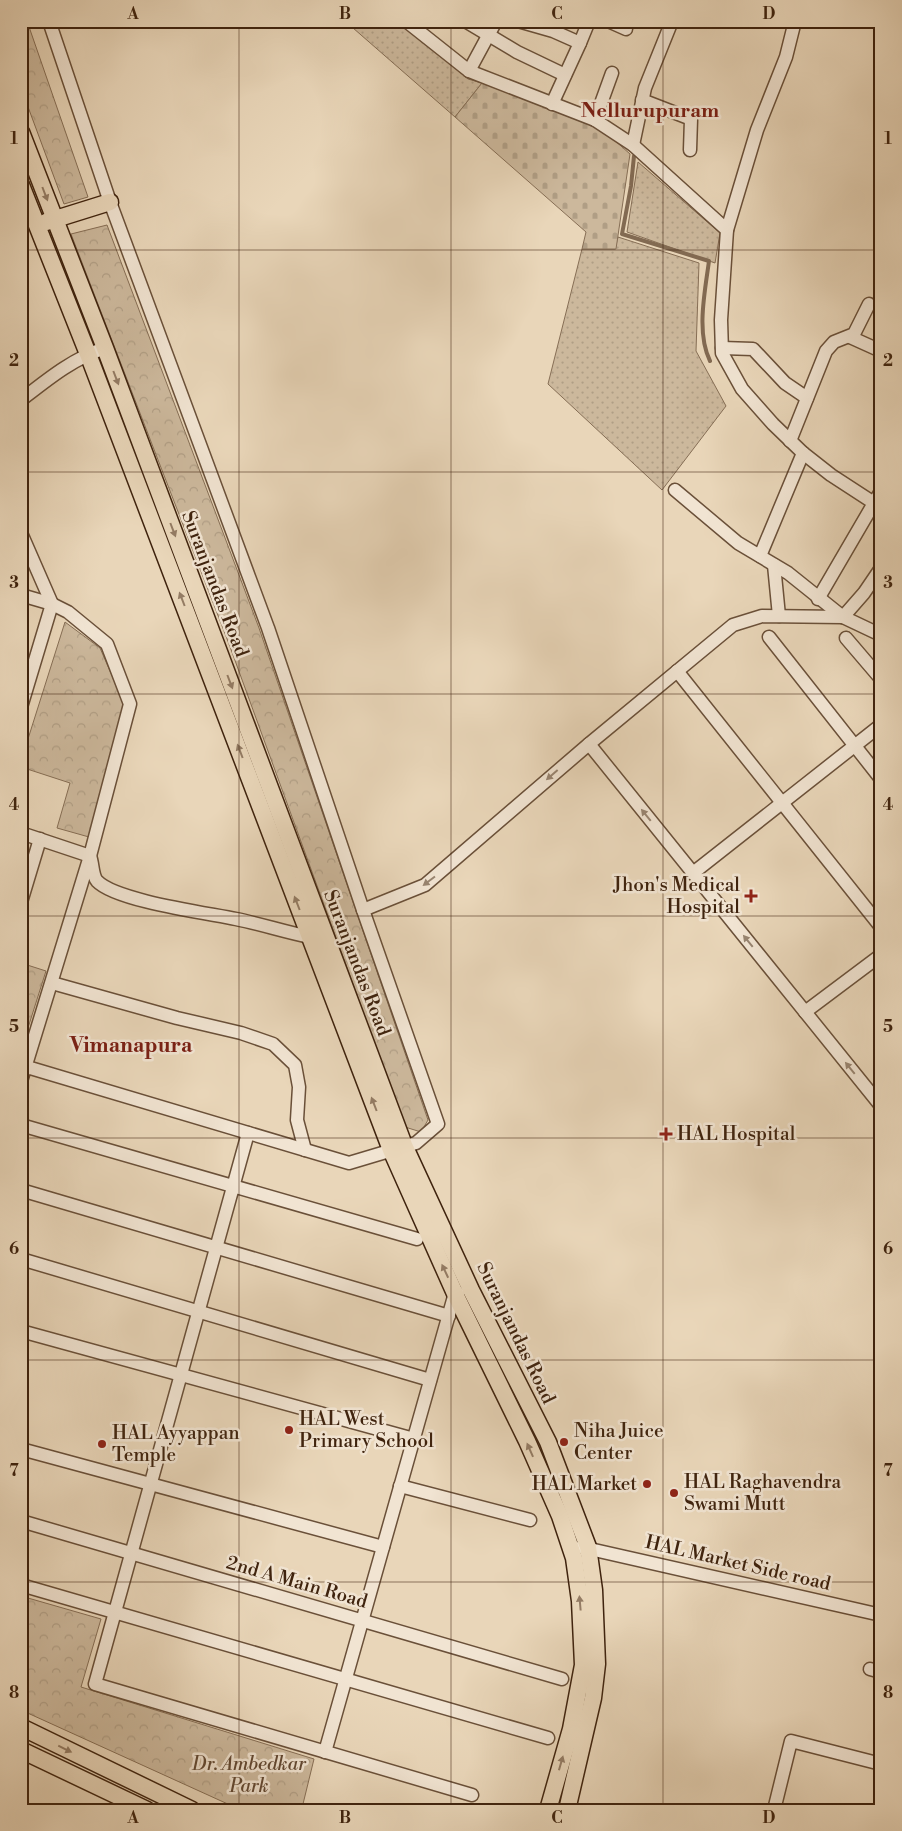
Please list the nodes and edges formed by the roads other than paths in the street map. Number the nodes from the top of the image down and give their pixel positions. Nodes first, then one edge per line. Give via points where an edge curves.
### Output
1 (49, 21) edge
2 (406, 21) edge
3 (496, 21) edge
4 (518, 21) edge
5 (590, 21) edge
6 (608, 21) edge
7 (672, 21) edge
8 (796, 21) edge
9 (467, 22) edge
10 (537, 24) edge
11 (626, 29) dead end
12 (489, 34) junction
13 (580, 43) junction
14 (469, 71) junction
15 (612, 73) dead end
16 (565, 75) junction
17 (642, 100) junction
18 (552, 104) junction
19 (595, 120) junction
20 (21, 132) edge
21 (633, 145) junction
22 (690, 150) dead end
23 (21, 185) edge
24 (110, 202) junction
25 (55, 220) junction
26 (37, 224) junction
27 (727, 230) junction
28 (869, 304) dead end
29 (850, 336) junction
30 (105, 348) junction
31 (722, 348) junction
32 (881, 351) edge
33 (88, 354) junction
34 (807, 398) junction
35 (21, 400) edge
36 (790, 441) junction
37 (803, 453) junction
38 (675, 490) dead end
39 (881, 491) edge
40 (877, 507) edge
41 (21, 533) edge
42 (760, 556) junction
43 (774, 565) junction
44 (881, 568) edge
45 (21, 595) edge
46 (818, 599) junction
47 (52, 604) junction
48 (779, 616) junction
49 (843, 617) junction
50 (881, 635) edge
51 (769, 637) dead end
52 (846, 638) dead end
53 (677, 671) junction
54 (881, 678) edge
55 (21, 707) edge
56 (881, 725) edge
57 (589, 744) junction
58 (856, 746) junction
59 (881, 779) edge
60 (782, 803) junction
61 (21, 833) edge
62 (40, 839) junction
63 (90, 856) junction
64 (693, 873) junction
65 (21, 902) edge
66 (363, 910) junction
67 (881, 927) edge
68 (310, 937) junction
69 (881, 957) edge
70 (881, 964) edge
71 (52, 982) junction
72 (805, 1012) junction
73 (27, 1067) junction
74 (21, 1081) edge
75 (881, 1106) edge
76 (21, 1125) edge
77 (248, 1133) junction
78 (398, 1147) junction
79 (305, 1150) junction
80 (234, 1186) junction
81 (21, 1190) edge
82 (417, 1239) dead end
83 (216, 1248) junction
84 (21, 1259) edge
85 (471, 1290) junction
86 (455, 1293) junction
87 (199, 1312) junction
88 (449, 1316) junction
89 (21, 1331) edge
90 (181, 1375) junction
91 (430, 1380) junction
92 (414, 1439) junction
93 (21, 1449) edge
94 (151, 1484) junction
95 (400, 1486) junction
96 (530, 1520) dead end
97 (21, 1521) edge
98 (570, 1546) junction
99 (383, 1547) junction
100 (588, 1547) junction
101 (132, 1553) junction
102 (21, 1585) edge
103 (116, 1612) junction
104 (881, 1615) edge
105 (362, 1621) junction
106 (346, 1679) junction
107 (562, 1679) dead end
108 (21, 1727) edge
109 (548, 1738) dead end
110 (21, 1750) edge
111 (325, 1752) junction
112 (881, 1764) edge
113 (472, 1795) dead end
114 (147, 1810) edge
115 (192, 1810) edge
116 (548, 1810) edge
117 (566, 1810) edge
118 (774, 1810) edge

1 - 24 street
2 - 14 street
3 - 12 street
4 - 10 street
5 - 13 street
6 - 11 street
7 - 17 street
8 - 27 street via 786,58 757,130
9 - 12 street
10 - 13 street
12 - 14 street
12 - 16 street
13 - 16 street
14 - 18 street
15 - 19 street
16 - 18 street
17 - 21 street
17 - 22 street via 691,119
18 - 19 street
19 - 21 street
20 -> 25 main road, Suranjandas Road
21 - 27 street
23 - 26 main road, Suranjandas Road
24 - 25 main road
24 - 66 street via 268,628
25 - 26 main road
25 - 30 main road, Suranjandas Road
26 - 33 main road, Suranjandas Road
27 - 31 street
28 - 29 street
29 - 32 street
29 - 34 street via 834,342 826,351
30 - 33 street
30 -> 78 main road, Suranjandas Road
31 - 34 street via 753,349 785,383
31 - 36 street via 742,389
33 - 35 street via 60,369
68 -> 33 main road, Suranjandas Road
34 - 36 street
36 - 37 street
37 - 40 street
37 - 42 street
38 - 42 street via 738,544
39 - 40 street
40 - 46 street
41 - 47 street
42 - 43 street
43 - 46 street
43 - 48 street
44 - 49 street
45 - 47 street
46 - 49 street
47 - 55 street
47 - 63 street via 68,612 107,644 130,704
48 - 49 street
48 - 53 street via 762,616 732,625
49 - 50 street
51 - 58 street
52 - 54 street
53 - 57 street
53 - 60 street
56 - 58 street
64 -> 57 street
57 -> 66 street via 425,885
58 - 59 street
58 - 60 street
60 - 64 street
60 - 67 street
61 - 62 street
62 - 63 street
62 - 65 street
63 - 68 street via 97,881 109,889 179,909
63 - 71 street
72 -> 64 street
66 - 78 street via 438,1124 416,1143
78 -> 68 main road, Suranjandas Road
69 - 70 street
69 - 72 street
71 - 73 street
71 - 79 street via 273,1044 295,1065 299,1087 297,1120
75 -> 72 street
73 - 74 street
73 - 77 street
76 - 80 street
77 - 79 street
77 - 80 street
78 - 79 street via 349,1163
78 - 85 main road, Suranjandas Road
86 -> 78 main road, Suranjandas Road
80 - 82 street
80 - 83 street
81 - 83 street
83 - 87 street
83 - 88 street
84 - 87 street
85 - 86 street
85 - 100 main road, Suranjandas Road via 548,1442
86 - 88 street
98 -> 86 main road, Suranjandas Road via 527,1441
87 - 90 street
87 - 91 street
88 - 91 street
89 - 90 street
90 - 92 street
90 - 94 street
91 - 92 street
92 - 95 street
93 - 94 street
94 - 99 street
94 - 101 street
95 - 96 street
95 - 99 street
97 - 101 street, 2nd A Main Road
98 - 100 street, HAL Market Side road
116 -> 98 main road, Suranjandas Road via 571,1729 583,1665 580,1600
99 - 105 street
100 - 104 street, HAL Market Side road
100 - 117 main road, Suranjandas Road via 594,1590 597,1664 591,1706
101 - 103 street
101 - 105 street, 2nd A Main Road
102 - 103 street
103 - 106 street
103 - 111 street via 96,1684
105 - 106 street
105 - 107 street, 2nd A Main Road
106 - 109 street
106 - 111 street
108 -> 115 main road
110 - 114 main road
111 - 113 street
112 - 118 street via 792,1741

